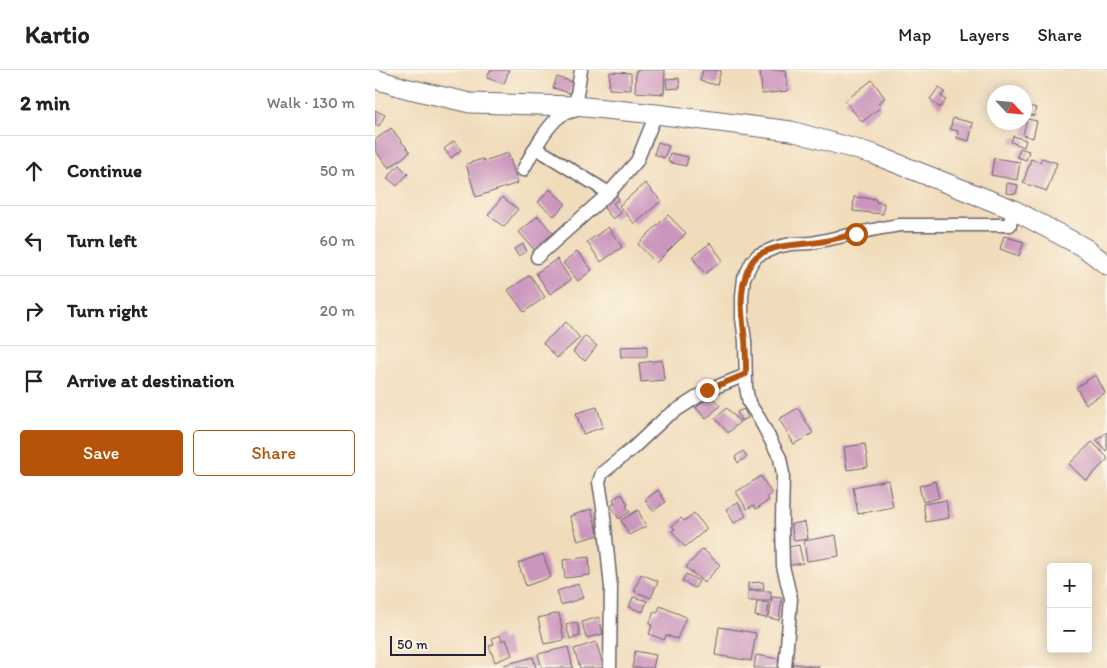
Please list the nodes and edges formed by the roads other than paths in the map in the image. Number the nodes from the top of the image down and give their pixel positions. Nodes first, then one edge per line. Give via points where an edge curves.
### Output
1 (581, 70) edge
2 (375, 79) edge
3 (582, 106) junction
4 (656, 114) junction
5 (536, 148) junction
6 (523, 170) dead end
7 (609, 193) junction
8 (1012, 209) junction
9 (537, 258) dead end
10 (1107, 265) edge
11 (746, 374) junction
12 (610, 668) edge
13 (785, 668) edge

1 - 3 street
2 - 3 main road via 470,103
3 - 4 main road
3 - 5 street via 564,114 551,125
4 - 7 street via 637,161
4 - 8 main road via 791,131 873,154
5 - 6 street
5 - 7 street
7 - 9 street
8 - 10 main road via 1085,248
8 - 11 street via 1010,225 900,225 791,244 758,255 744,278 742,296
11 - 12 street via 707,390 666,418 602,473 599,482 611,588
11 - 13 street via 749,403 780,458 783,474 783,566 791,599

